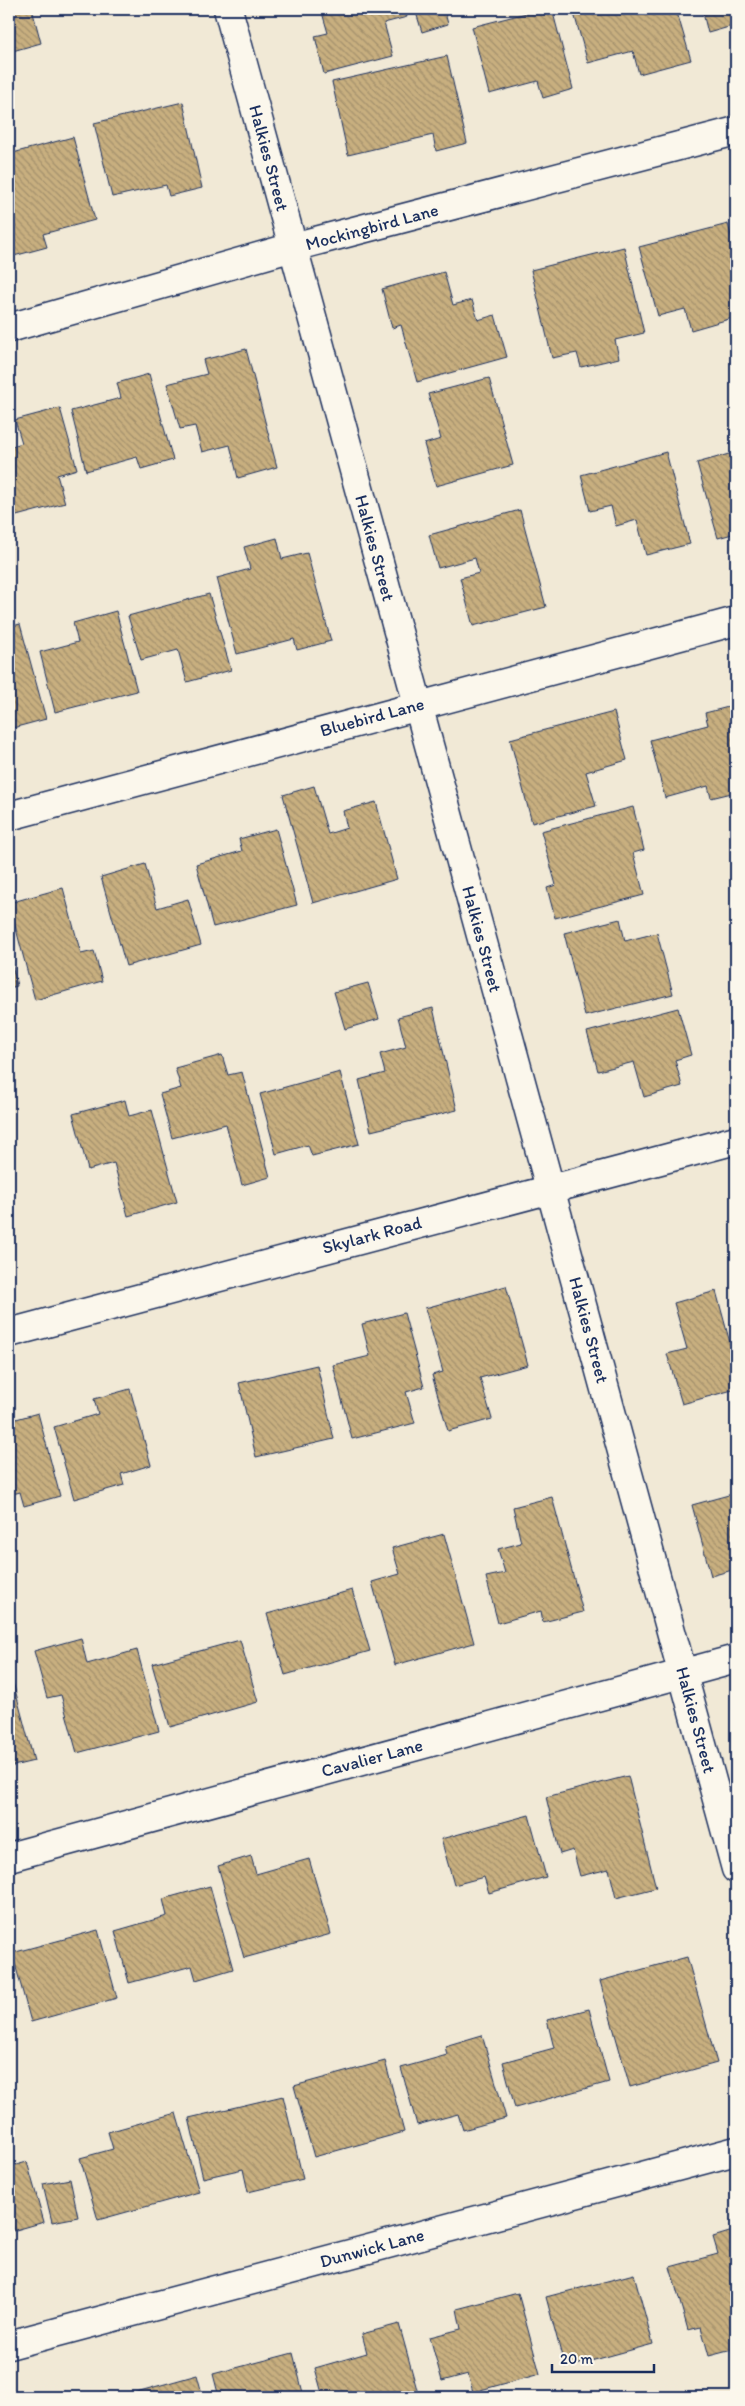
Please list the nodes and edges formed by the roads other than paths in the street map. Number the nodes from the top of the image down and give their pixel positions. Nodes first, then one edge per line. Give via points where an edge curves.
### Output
1 (228, 9) edge
2 (736, 131) edge
3 (293, 247) junction
4 (9, 328) edge
5 (736, 621) edge
6 (418, 705) junction
7 (9, 816) edge
8 (736, 1140) edge
9 (550, 1187) junction
10 (9, 1333) edge
11 (736, 1659) edge
12 (682, 1673) junction
13 (9, 1857) edge
14 (736, 1869) edge
15 (736, 2150) edge
16 (9, 2345) edge

1 - 3 street, Halkies Street
2 - 3 street, Mockingbird Lane
3 - 4 street, Mockingbird Lane
3 - 6 street, Halkies Street
5 - 6 street, Bluebird Lane
6 - 7 street, Bluebird Lane
6 - 9 street, Halkies Street
8 - 9 street, Skylark Road
9 - 10 street, Skylark Road
9 - 12 street, Halkies Street
11 - 12 street, Cavalier Lane
12 - 13 street, Cavalier Lane
12 - 14 street, Halkies Street
15 - 16 street, Dunwick Lane

